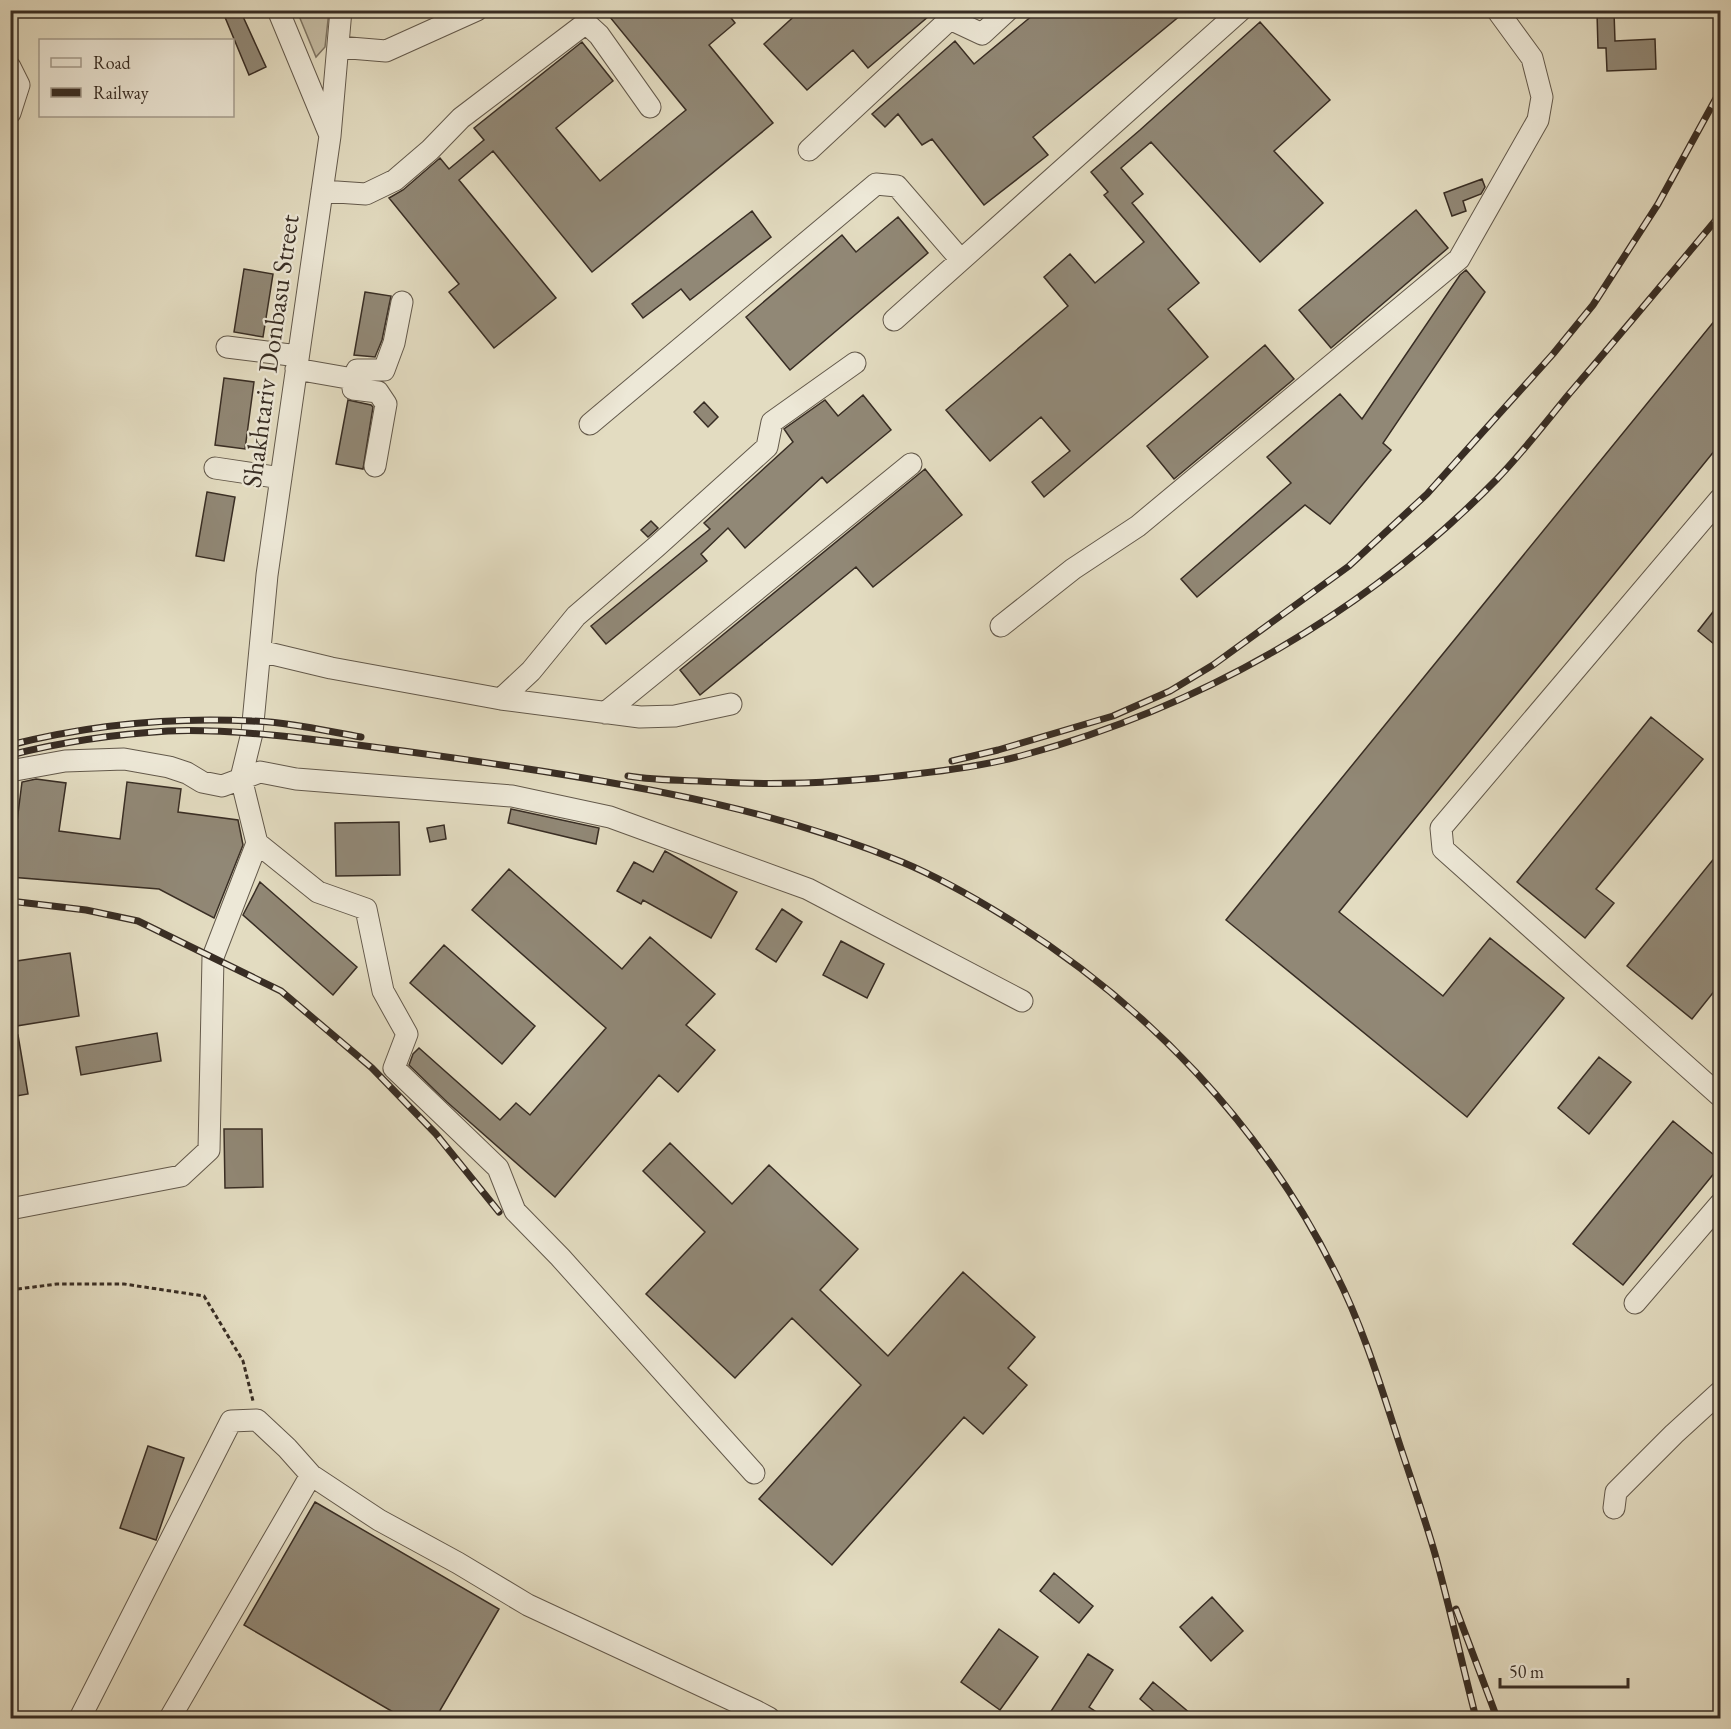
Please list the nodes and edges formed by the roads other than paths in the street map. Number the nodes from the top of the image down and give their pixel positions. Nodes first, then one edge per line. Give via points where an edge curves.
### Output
1 (278, 10) edge
2 (341, 10) edge
3 (477, 10) edge
4 (1008, 10) edge
5 (1241, 10) edge
6 (1497, 10) edge
7 (338, 47) junction
8 (13, 80) edge
9 (650, 107) dead end
10 (10, 113) edge
11 (330, 136) junction
12 (809, 150) dead end
13 (322, 191) junction
14 (961, 260) junction
15 (402, 302) dead end
16 (894, 320) dead end
17 (227, 347) dead end
18 (297, 363) junction
19 (855, 363) dead end
20 (353, 379) junction
21 (590, 424) dead end
22 (911, 464) dead end
23 (375, 466) dead end
24 (215, 468) dead end
25 (280, 478) junction
26 (1720, 499) edge
27 (1001, 626) dead end
28 (260, 651) junction
29 (501, 699) junction
30 (731, 704) dead end
31 (605, 713) junction
32 (10, 771) edge
33 (241, 778) junction
34 (257, 843) junction
35 (1022, 1001) dead end
36 (1720, 1096) edge
37 (1720, 1204) edge
38 (10, 1209) edge
39 (1635, 1303) dead end
40 (1720, 1392) edge
41 (754, 1473) dead end
42 (311, 1475) junction
43 (1614, 1508) dead end
44 (80, 1719) edge
45 (170, 1719) edge
46 (769, 1719) edge

1 - 11 street
2 - 7 street, Shakhtariv Donbasu Street
3 - 7 street via 386,51
4 - 12 street via 982,34 950,19
5 - 14 street
6 - 27 street via 1532,58 1542,97 1538,120 1458,259 1138,526 1073,569
7 - 11 street, Shakhtariv Donbasu Street
8 - 10 street
9 - 13 street via 599,34 586,23 461,118 395,180 366,194
11 - 13 street, Shakhtariv Donbasu Street
13 - 18 street, Shakhtariv Donbasu Street
14 - 16 street
14 - 21 street via 897,186 876,183
15 - 20 street via 384,370 357,370
17 - 18 street
18 - 20 street
18 - 25 street, Shakhtariv Donbasu Street
19 - 29 street via 772,422 767,447 576,616 531,671
20 - 23 street via 353,389 378,392 386,404
22 - 31 street
24 - 25 street
25 - 28 street, Shakhtariv Donbasu Street
26 - 36 street via 1441,828 1443,849
28 - 29 street
28 - 33 street, Shakhtariv Donbasu Street via 252,733
29 - 31 street
30 - 31 street via 675,716
32 - 33 street via 65,761 124,759 170,767 202,782 222,786
33 - 34 street
33 - 35 street via 260,772 297,779 512,796 610,817 808,889
34 - 38 street via 213,957 209,1150 181,1176
34 - 41 street via 318,892 366,909 383,991 407,1034 394,1068 498,1168 515,1211
37 - 39 street
40 - 43 street via 1616,1492
42 - 44 street via 257,1420 231,1421
42 - 45 street
42 - 46 street via 379,1520 528,1605

